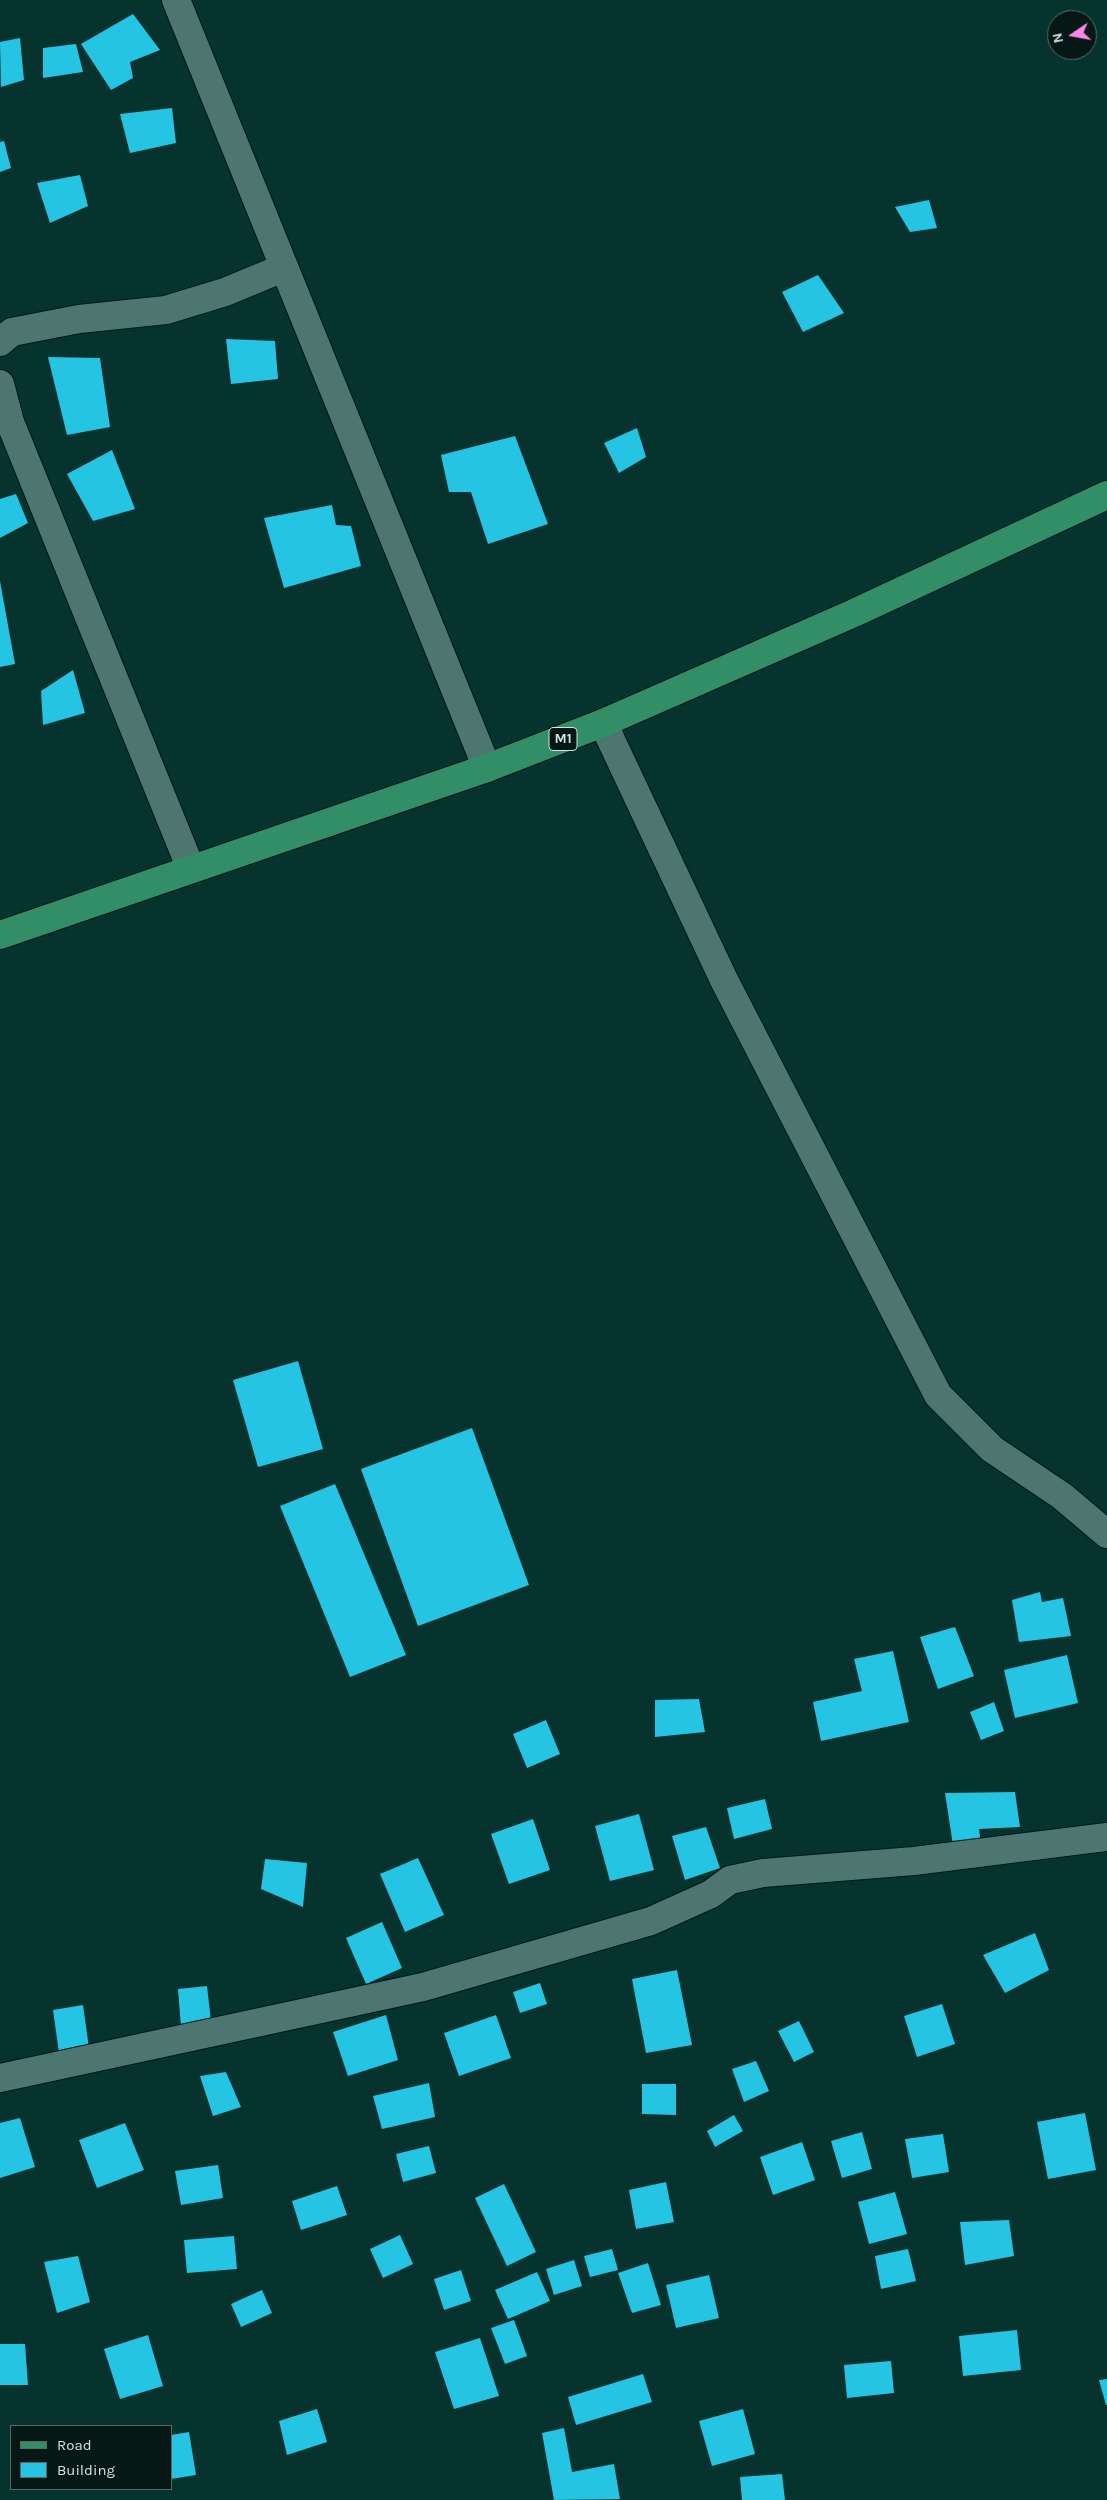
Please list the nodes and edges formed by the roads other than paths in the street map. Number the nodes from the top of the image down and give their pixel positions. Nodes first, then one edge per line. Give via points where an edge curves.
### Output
1 (176, 0) edge
2 (283, 268) junction
3 (0, 342) edge
4 (0, 384) edge
5 (1107, 495) edge
6 (603, 723) junction
7 (487, 768) junction
8 (191, 868) junction
9 (0, 935) edge
10 (1107, 1534) edge
11 (1107, 1837) edge
12 (0, 2078) edge

1 - 2 street
2 - 3 street via 224,292 166,310 79,319 12,332
2 - 7 street
4 - 8 street via 10,422
5 - 6 main road, M1 via 854,613
6 - 7 main road, M1
6 - 10 street via 724,980 938,1395 992,1449 1062,1496
7 - 8 main road, M1
8 - 9 main road, M1
11 - 12 street via 914,1861 763,1873 738,1878 651,1921 423,1987

